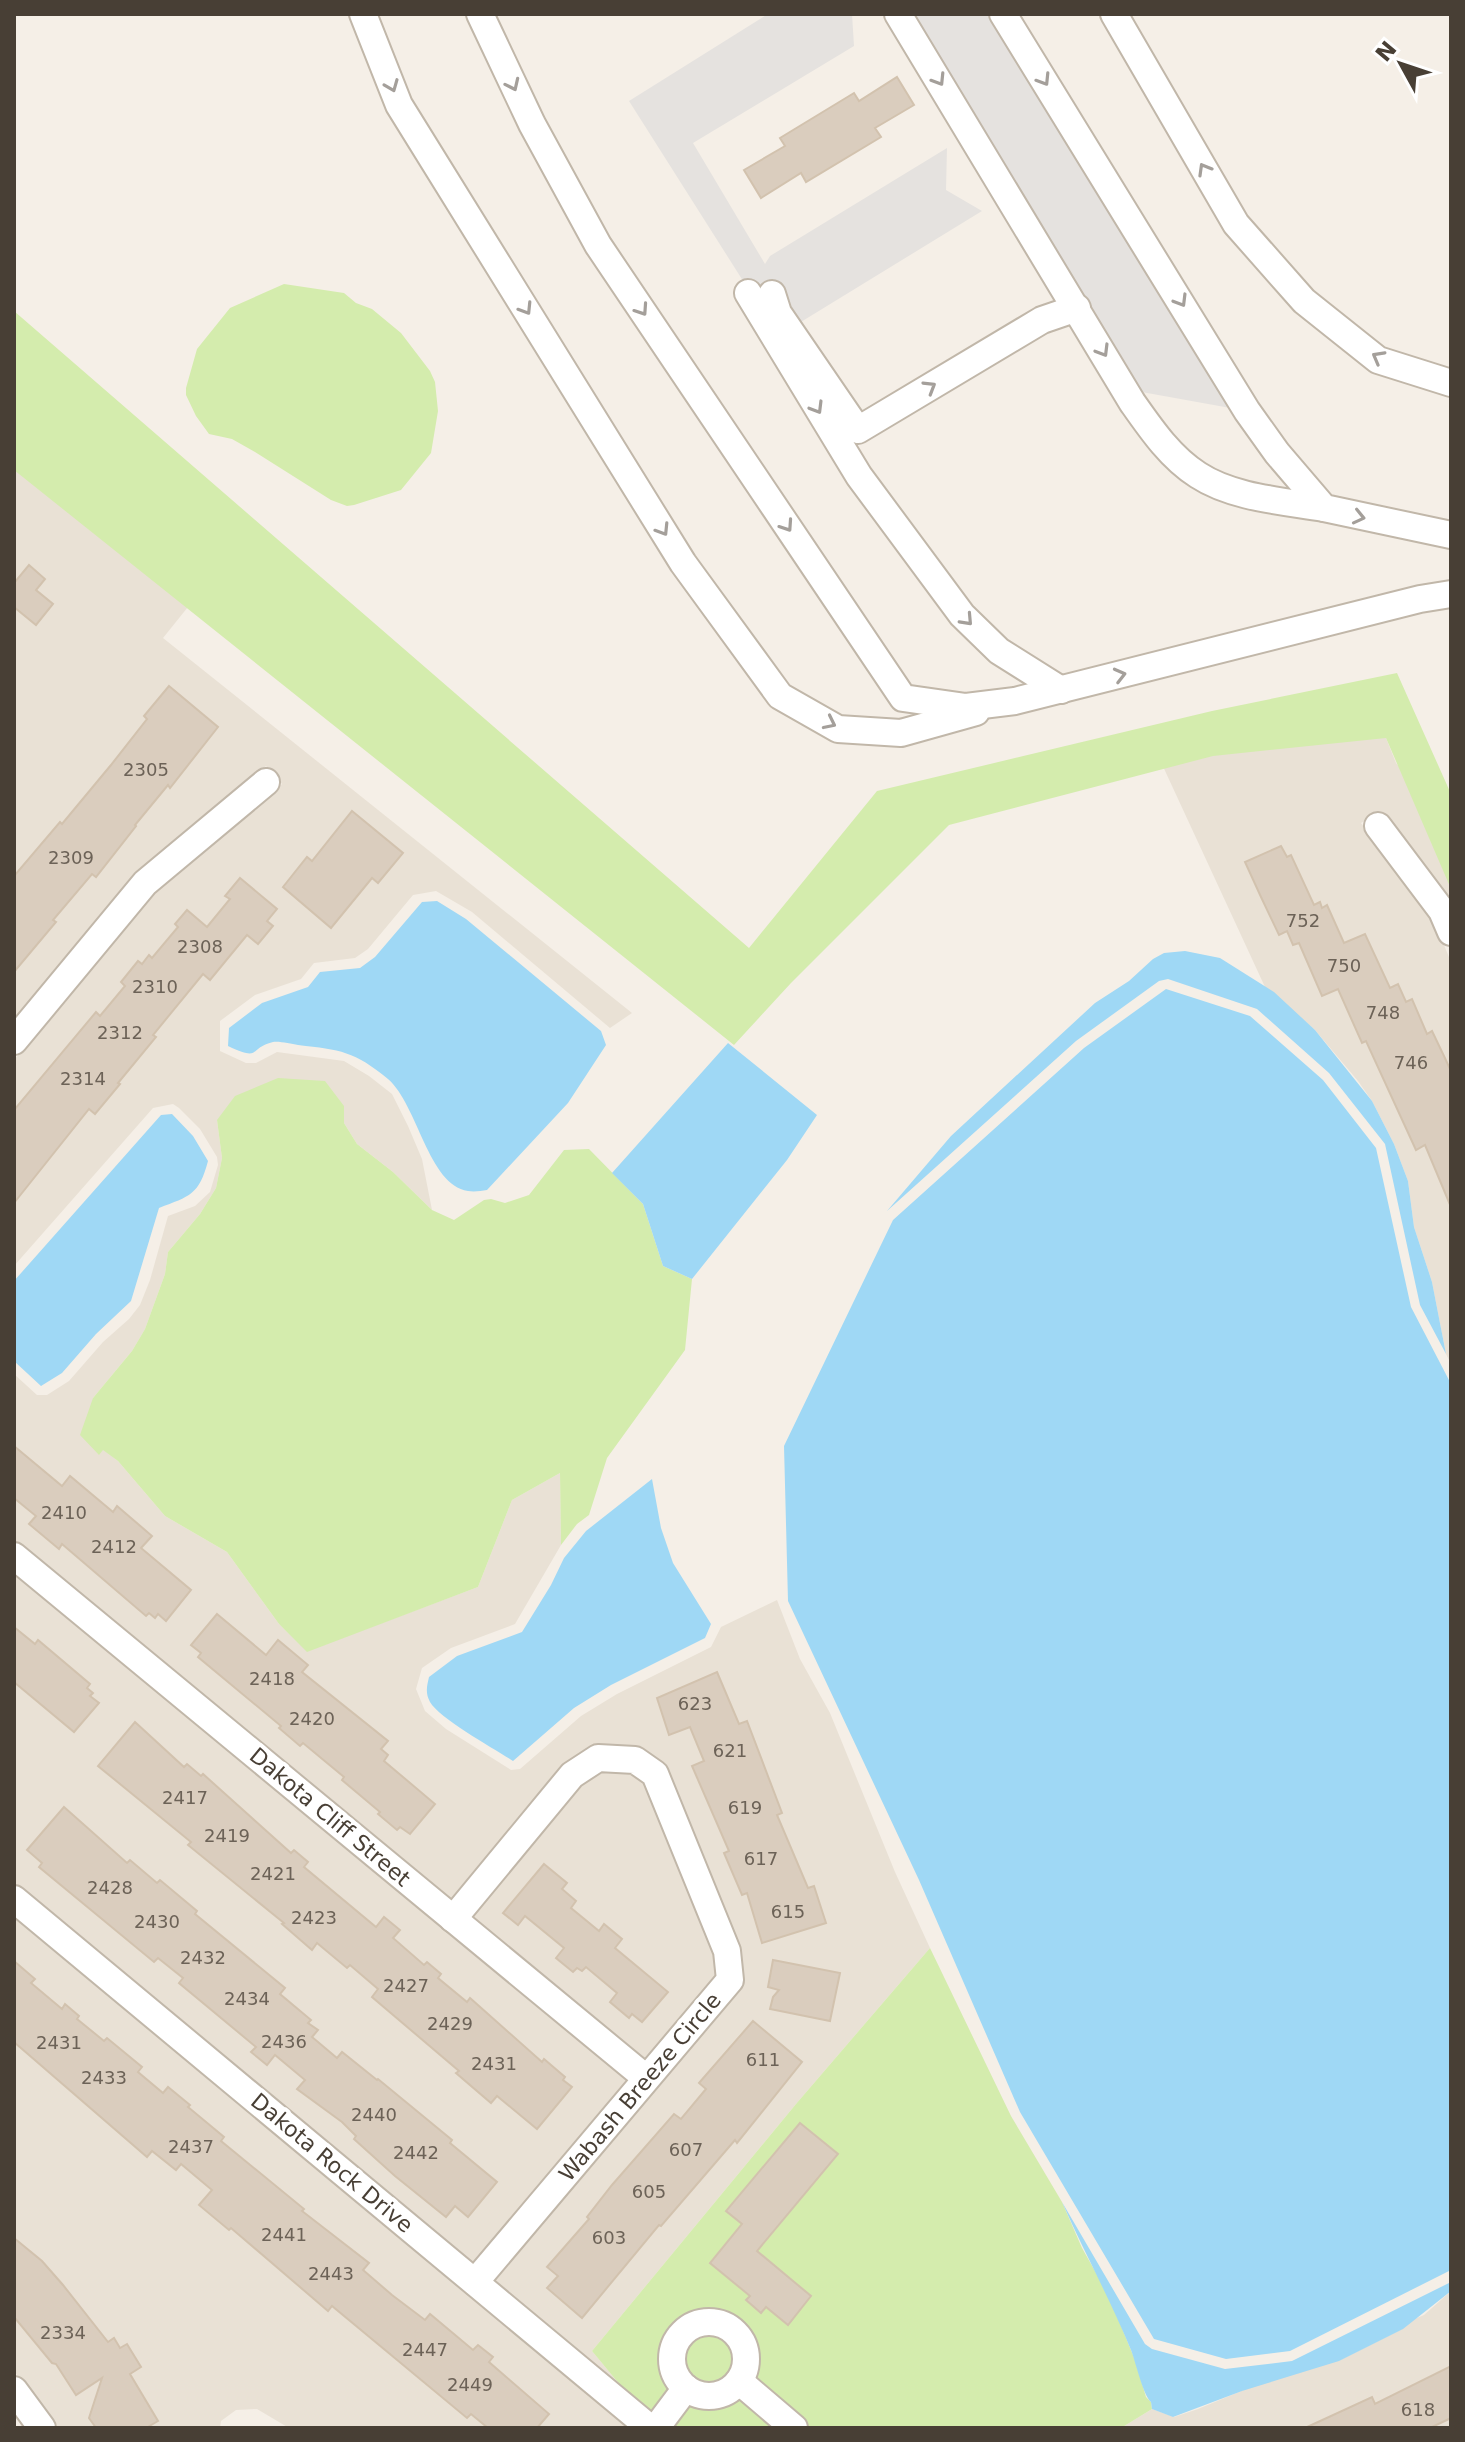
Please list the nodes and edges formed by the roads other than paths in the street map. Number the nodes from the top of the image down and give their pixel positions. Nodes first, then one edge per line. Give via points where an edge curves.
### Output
1 (363, 14) edge
2 (480, 14) edge
3 (898, 14) edge
4 (1003, 14) edge
5 (1114, 14) edge
6 (1077, 308) junction
7 (1451, 383) edge
8 (1324, 508) junction
9 (1451, 535) edge
10 (1451, 594) edge
11 (1061, 690) junction
12 (1015, 701) junction
13 (266, 782) dead end
14 (1378, 826) dead end
15 (1451, 932) edge
16 (14, 1041) edge
17 (14, 1556) edge
18 (14, 1899) edge
19 (453, 1919) junction
20 (646, 2078) junction
21 (475, 2282) junction
22 (739, 2381) junction
23 (686, 2388) junction
24 (14, 2390) edge
25 (42, 2428) edge
26 (653, 2428) edge
27 (794, 2428) edge

1 -> 12 street via 399,105 683,563 780,696 838,729 901,733
2 -> 12 street via 598,245 903,698 966,707
3 -> 6 street
4 -> 8 street via 1247,411
7 -> 5 street via 1378,360 1304,301 1236,224
6 -> 8 street via 1132,402 1158,439 1190,469 1225,488
6 - 11 street via 1042,320 858,430 760,294 859,476 962,615 999,651
8 -> 9 street
11 -> 10 street
11 - 12 street
13 - 16 street via 145,883
14 - 15 street via 1442,911
17 - 19 street, Dakota Cliff Street
18 - 21 street, Dakota Rock Drive
19 - 20 street, Dakota Cliff Street
19 - 20 street, Wabash Breeze Circle via 572,1775 598,1758 635,1760 655,1774 727,1951 730,1980
20 - 21 street, Wabash Breeze Circle
21 - 26 street, Dakota Rock Drive
22 - 23 street via 714,2397
22 - 23 street via 747,2363 742,2339 722,2324 709,2322 685,2330 673,2351 675,2374
22 - 27 street
23 - 26 street
24 - 25 street

